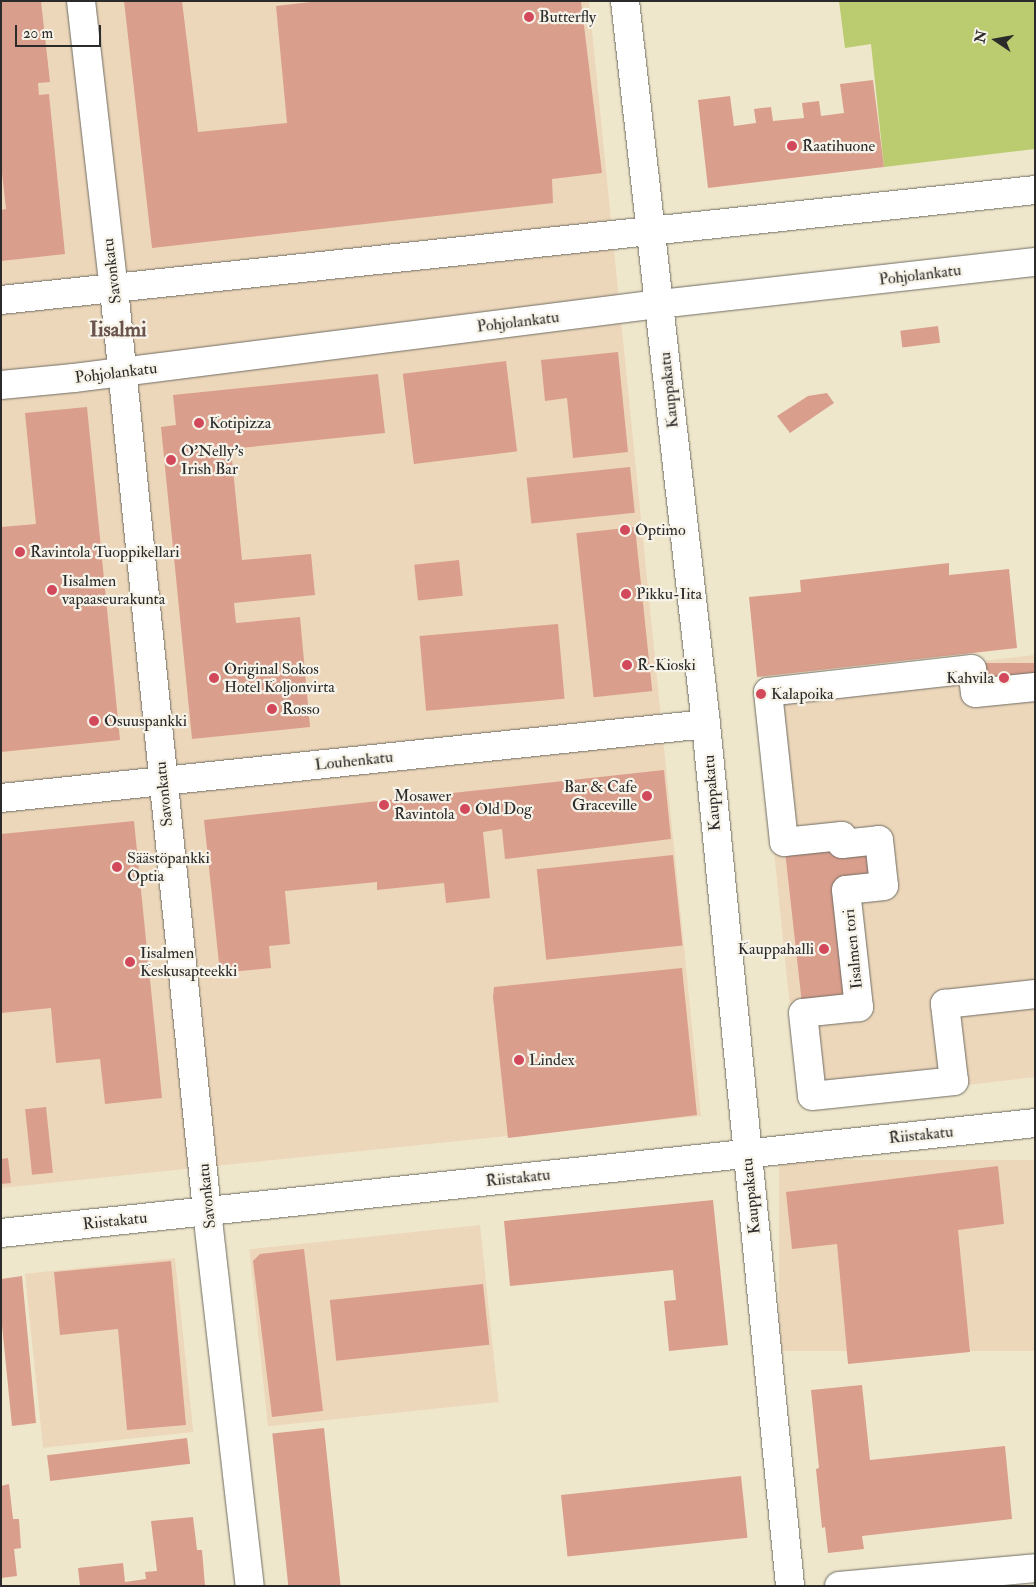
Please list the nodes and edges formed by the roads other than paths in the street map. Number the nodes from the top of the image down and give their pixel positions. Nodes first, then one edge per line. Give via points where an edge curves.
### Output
1 (81, 1) edge
2 (625, 1) edge
3 (1035, 190) edge
4 (651, 230) junction
5 (1035, 262) edge
6 (114, 289) junction
7 (1, 300) edge
8 (659, 304) junction
9 (123, 372) junction
10 (1, 385) edge
11 (1035, 687) edge
12 (706, 724) junction
13 (163, 781) junction
14 (1, 798) edge
15 (1035, 994) edge
16 (1035, 1123) edge
17 (747, 1154) junction
18 (208, 1211) junction
19 (1, 1233) edge
20 (1035, 1568) edge
21 (250, 1586) edge
22 (790, 1586) edge
23 (839, 1586) edge

1 - 6 street, Savonkatu
2 - 4 street, Kauppakatu
3 - 4 street
4 - 6 street
4 - 8 street, Kauppakatu
5 - 8 street, Pohjolankatu
6 - 7 street
6 - 9 street, Savonkatu
8 - 9 street, Pohjolankatu
8 - 12 street, Kauppakatu
9 - 10 street, Pohjolankatu
9 - 13 street, Savonkatu
11 - 15 street, Iisalmen tori via 975,693 972,670 768,692 784,842 842,836 842,844 879,840 884,886 846,890 859,1007 802,1013 812,1096 954,1081 945,1004
12 - 13 street, Louhenkatu
12 - 17 street, Kauppakatu
13 - 14 street, Louhenkatu
13 - 18 street, Savonkatu
16 - 17 street, Riistakatu
17 - 18 street, Riistakatu
17 - 22 street, Kauppakatu
18 - 19 street, Riistakatu
18 - 21 street, Savonkatu
20 - 23 street

